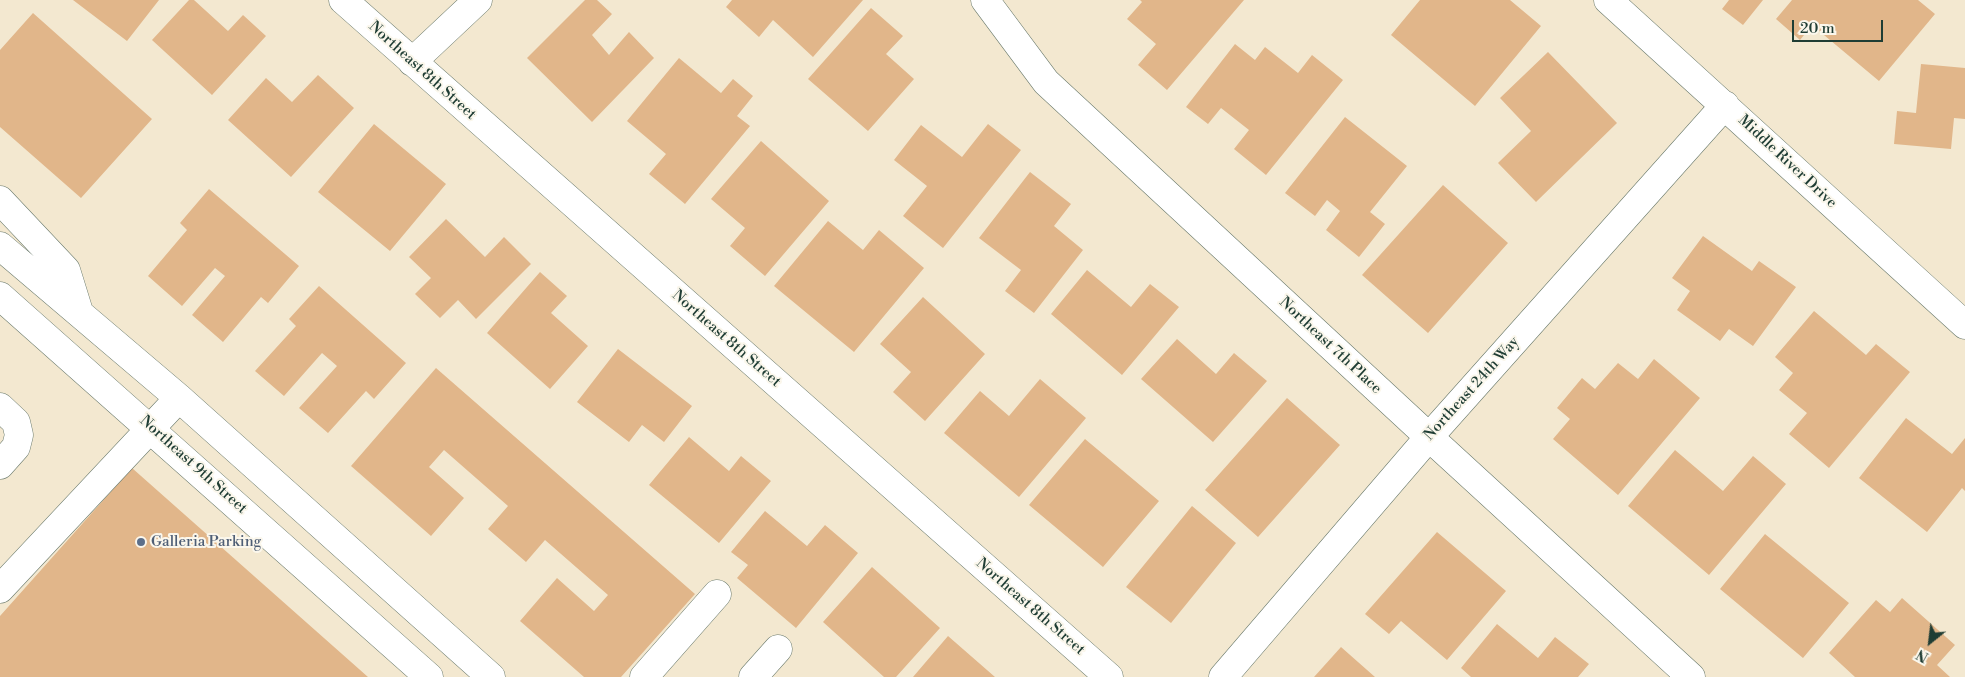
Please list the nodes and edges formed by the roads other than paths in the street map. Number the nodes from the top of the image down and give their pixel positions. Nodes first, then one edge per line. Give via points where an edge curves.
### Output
1 (343, 0) edge
2 (478, 0) edge
3 (984, 0) edge
4 (1608, 0) edge
5 (412, 62) junction
6 (1725, 105) junction
7 (0, 200) edge
8 (0, 246) edge
9 (0, 296) edge
10 (79, 312) junction
11 (1965, 325) edge
12 (179, 398) junction
13 (0, 407) edge
14 (151, 428) junction
15 (1428, 438) junction
16 (0, 465) edge
17 (0, 589) edge
18 (717, 594) dead end
19 (456, 645) junction
20 (778, 649) dead end
21 (428, 677) edge
22 (491, 677) edge
23 (644, 677) edge
24 (753, 677) edge
25 (1109, 677) edge
26 (1224, 677) edge
27 (1691, 677) edge

1 - 5 street, Northeast 8th Street
2 - 5 street
3 - 15 street, Northeast 7th Place via 1046,82
4 - 6 street, Middle River Drive
5 - 25 street, Northeast 8th Street
6 - 11 street, Middle River Drive
6 - 15 street, Northeast 24th Way
7 - 10 street via 66,270
8 - 10 street
9 - 14 street, Northeast 9th Street
10 - 12 street
12 - 14 street
12 - 19 street
13 - 16 street via 16,422 19,435 16,448
14 - 17 street
14 - 21 street, Northeast 9th Street
15 - 26 street, Northeast 24th Way
15 - 27 street, Northeast 7th Place
18 - 23 street
19 - 21 street
19 - 22 street
20 - 24 street

